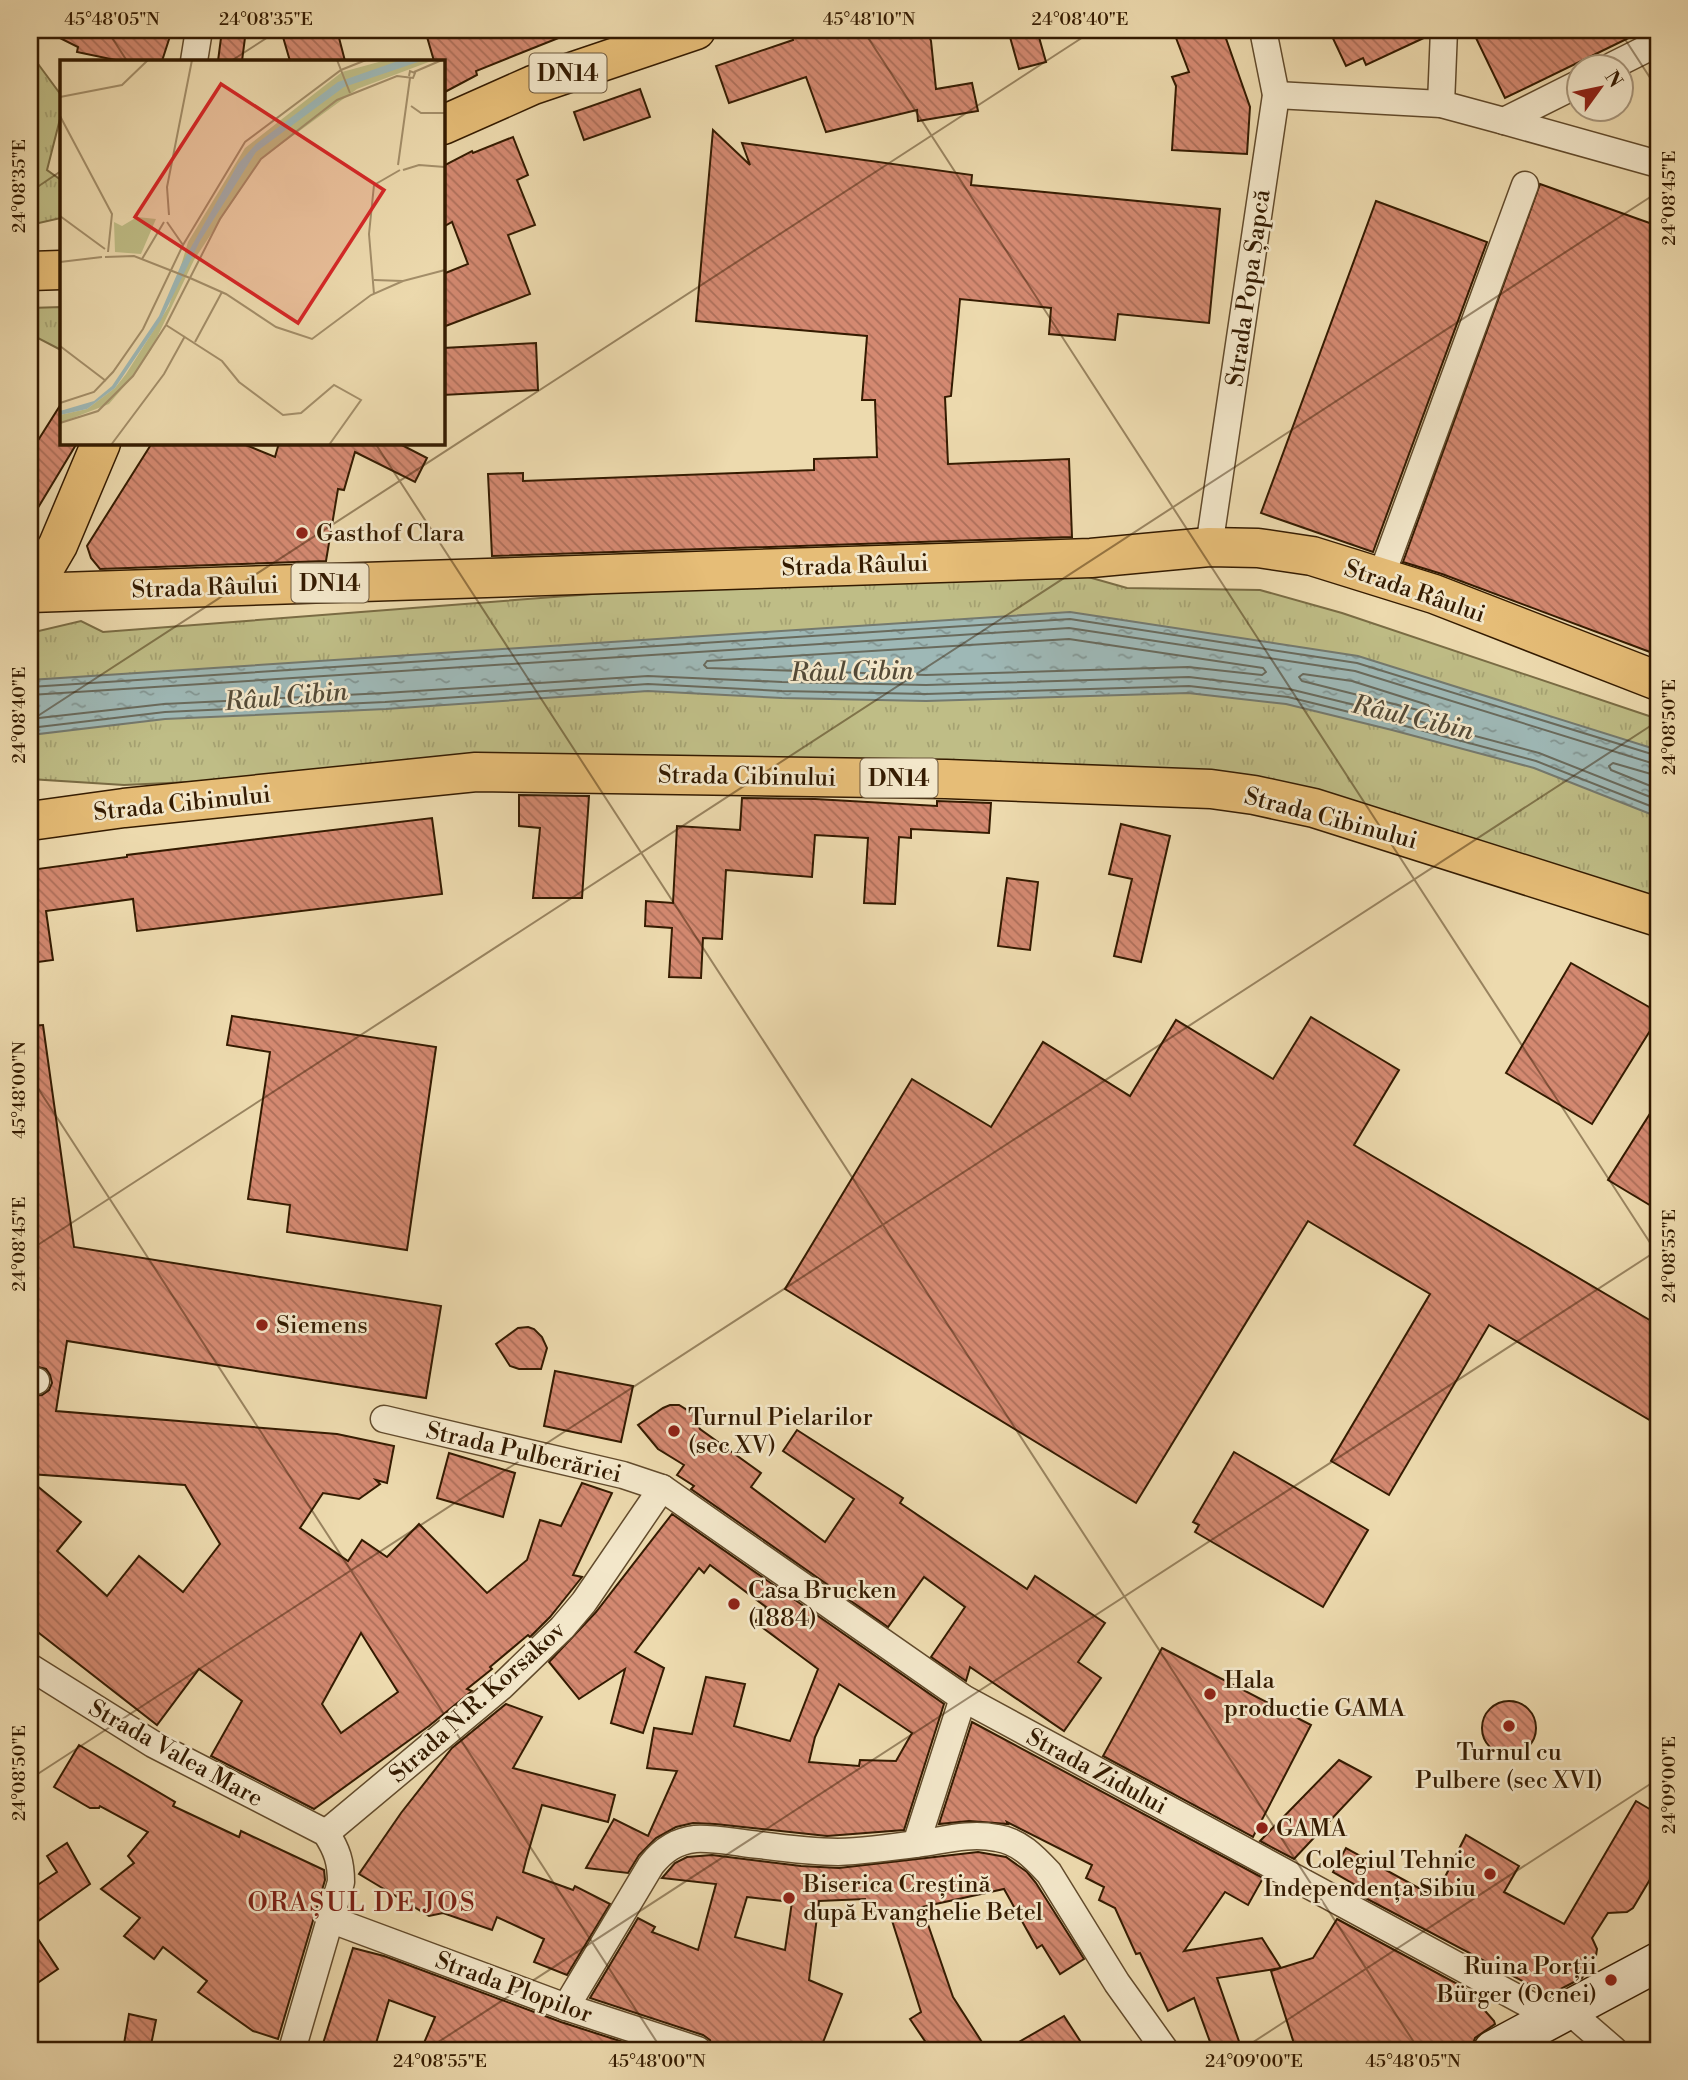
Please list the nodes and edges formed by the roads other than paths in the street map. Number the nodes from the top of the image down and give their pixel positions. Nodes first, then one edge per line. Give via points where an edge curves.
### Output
1 (199, 30) edge
2 (696, 30) edge
3 (1263, 30) edge
4 (1444, 30) edge
5 (1658, 43) edge
6 (1636, 54) edge
7 (194, 60) edge
8 (1566, 90) edge
9 (1276, 95) junction
10 (1441, 104) junction
11 (1504, 121) junction
12 (444, 125) edge
13 (1658, 164) edge
14 (1525, 185) dead end
15 (60, 270) edge
16 (30, 271) edge
17 (101, 444) edge
18 (1209, 547) junction
19 (1381, 577) junction
20 (30, 593) edge
21 (1658, 681) edge
22 (30, 821) edge
23 (1658, 918) edge
24 (384, 1419) dead end
25 (662, 1488) junction
26 (30, 1667) edge
27 (963, 1698) junction
28 (326, 1833) junction
29 (916, 1844) junction
30 (331, 1920) junction
31 (1658, 1962) edge
32 (566, 2007) junction
33 (1562, 2014) junction
34 (292, 2050) edge
35 (698, 2050) edge
36 (1165, 2050) edge
37 (1493, 2050) edge
38 (1614, 2050) edge

1 - 7 street
2 - 12 main road, DN14 via 533,85
3 - 9 street, Strada Popa Șapcă
4 - 10 street
5 - 6 street
8 - 11 street
9 - 10 street
9 - 18 street, Strada Popa Șapcă
10 - 11 street
11 - 13 street
14 - 19 street
15 - 16 main road
17 - 20 main road, DN14 via 58,545
18 - 19 main road, Strada Râului / DN14 via 1312,556
18 - 20 main road, Strada Râului / DN14 via 1091,558
19 - 21 main road, Strada Râului / DN14
22 - 23 main road, Strada Cibinului / DN14 via 476,772 932,779 1212,789 1314,808
24 - 25 street, Strada Pulberăriei
25 - 27 street, Strada Zidului
25 - 28 street, Strada N.R. Korsakov via 562,1628 502,1685
26 - 28 street, Strada Valea Mare via 153,1744
27 - 29 street
27 - 33 street, Strada Zidului
28 - 30 street via 341,1869
29 - 32 street via 838,1852 712,1839 676,1843 651,1865
29 - 36 street via 966,1836 999,1838 1034,1857
30 - 32 street, Strada Plopilor
30 - 34 street
31 - 33 street
32 - 35 street, Strada Plopilor
33 - 37 street
33 - 38 street, Strada Zidului

